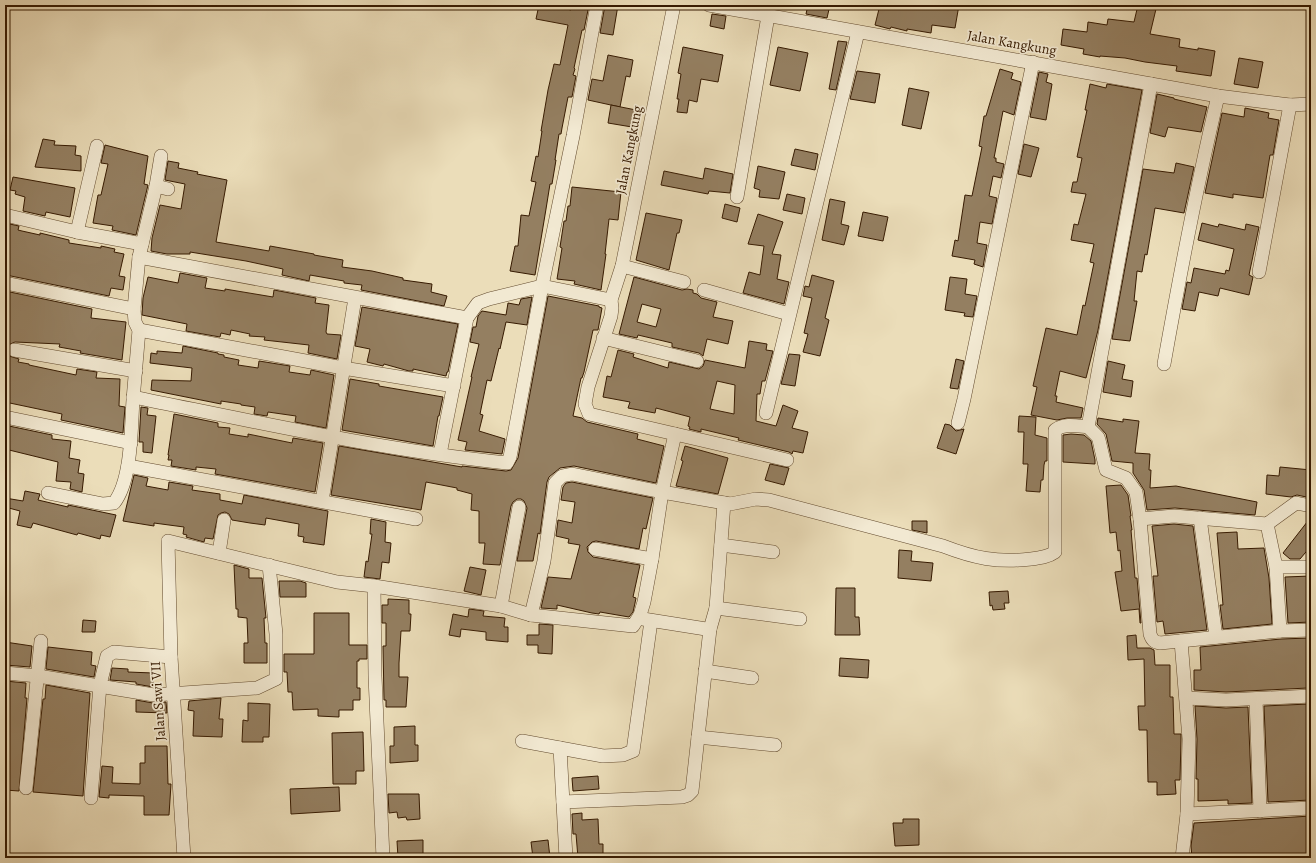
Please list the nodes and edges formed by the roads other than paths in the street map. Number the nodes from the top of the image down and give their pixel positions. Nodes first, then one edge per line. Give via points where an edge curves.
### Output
1 (597, 5) edge
2 (674, 5) edge
3 (709, 5) edge
4 (768, 16) junction
5 (858, 32) junction
6 (1033, 62) junction
7 (1151, 84) junction
8 (1218, 96) junction
9 (1311, 104) edge
10 (1290, 105) junction
11 (98, 146) dead end
12 (161, 156) dead end
13 (737, 197) dead end
14 (5, 215) edge
15 (78, 232) junction
16 (140, 251) junction
17 (622, 266) junction
18 (1259, 272) dead end
19 (684, 282) dead end
20 (5, 283) edge
21 (542, 286) junction
22 (704, 290) dead end
23 (355, 298) junction
24 (611, 300) junction
25 (134, 309) junction
26 (789, 314) junction
27 (467, 318) junction
28 (139, 330) junction
29 (603, 338) junction
30 (14, 350) dead end
31 (697, 361) dead end
32 (1164, 364) dead end
33 (343, 368) junction
34 (136, 371) junction
35 (454, 386) junction
36 (133, 397) junction
37 (766, 413) dead end
38 (5, 417) edge
39 (958, 423) dead end
40 (1088, 427) junction
41 (675, 434) junction
42 (332, 436) junction
43 (130, 443) junction
44 (440, 454) junction
45 (787, 460) dead end
46 (128, 466) junction
47 (662, 492) junction
48 (48, 493) dead end
49 (322, 501) junction
50 (724, 503) junction
51 (1311, 506) edge
52 (519, 507) dead end
53 (1200, 518) junction
54 (416, 519) dead end
55 (1140, 519) junction
56 (224, 520) dead end
57 (1267, 524) junction
58 (721, 545) junction
59 (595, 549) dead end
60 (773, 552) dead end
61 (219, 553) junction
62 (652, 559) junction
63 (269, 565) junction
64 (1276, 567) junction
65 (1311, 567) edge
66 (374, 586) junction
67 (501, 606) junction
68 (716, 608) junction
69 (531, 615) junction
70 (638, 618) junction
71 (651, 620) junction
72 (800, 620) dead end
73 (710, 629) junction
74 (1311, 630) edge
75 (1280, 631) junction
76 (1216, 637) junction
77 (41, 641) dead end
78 (1181, 641) junction
79 (171, 657) junction
80 (705, 671) junction
81 (5, 673) edge
82 (38, 676) junction
83 (752, 678) dead end
84 (100, 685) junction
85 (174, 693) junction
86 (1311, 696) edge
87 (1186, 698) junction
88 (1256, 699) junction
89 (698, 738) junction
90 (522, 741) dead end
91 (775, 745) dead end
92 (560, 748) junction
93 (26, 788) dead end
94 (91, 798) dead end
95 (563, 802) junction
96 (1311, 808) edge
97 (1260, 811) junction
98 (1187, 814) junction
99 (184, 858) edge
100 (383, 858) edge
101 (566, 858) edge
102 (1182, 858) edge

1 - 21 street
2 - 17 street, Jalan Kangkung
3 - 4 street, Jalan Kangkung
4 - 5 street, Jalan Kangkung
4 - 13 street
5 - 6 street, Jalan Kangkung
5 - 26 street
6 - 7 street, Jalan Kangkung
6 - 39 street
7 - 8 street, Jalan Kangkung
7 - 40 street
8 - 10 street, Jalan Kangkung
8 - 32 street via 1205,150
9 - 10 street, Jalan Kangkung
10 - 18 street
11 - 15 street
12 - 16 street via 162,187
14 - 15 street
15 - 16 street
16 - 23 street
16 - 25 street
17 - 19 street
17 - 24 street, Jalan Kangkung
20 - 25 street
21 - 24 street
21 - 27 street via 489,299 478,304
21 - 44 street via 507,462
22 - 26 street
23 - 27 street
23 - 33 street
24 - 29 street, Jalan Kangkung via 611,316
25 - 28 street via 135,322
26 - 37 street
27 - 35 street
28 - 33 street
28 - 34 street
29 - 31 street
29 - 41 street, Jalan Kangkung via 586,398 585,404 589,414
30 - 34 street
33 - 35 street
33 - 42 street
34 - 36 street
35 - 44 street
36 - 42 street
36 - 43 street
38 - 43 street
40 - 50 street via 1065,425 1055,430 1055,552 1047,557 1013,561 994,560 769,500
40 - 55 street via 1098,437 1106,470 1126,478 1136,492
41 - 45 street
41 - 47 street
42 - 44 street
42 - 49 street
43 - 46 street
46 - 48 street via 120,496 114,503 103,504
46 - 49 street
47 - 50 street
47 - 62 street
47 - 69 street via 572,474 562,476 555,483 544,561
49 - 54 street
50 - 58 street
51 - 57 street via 1296,503
52 - 67 street
53 - 55 street via 1174,516
53 - 57 street
53 - 76 street
55 - 78 street via 1152,640 1160,643
56 - 61 street
57 - 64 street
58 - 60 street
58 - 68 street
59 - 62 street
61 - 63 street
61 - 79 street, Jalan Sawi VII via 168,541
62 - 70 street via 644,602
63 - 66 street via 337,582
63 - 85 street via 276,634 276,679 257,688
64 - 65 street
64 - 75 street
66 - 67 street
66 - 100 street
67 - 69 street
68 - 72 street
68 - 73 street
69 - 70 street via 633,626
70 - 71 street
71 - 73 street
71 - 92 street via 633,751 623,755 603,756
73 - 80 street
74 - 75 street
75 - 76 street
76 - 78 street
77 - 82 street
78 - 87 street
79 - 84 street via 110,653
79 - 85 street, Jalan Sawi VII
80 - 83 street
80 - 89 street
81 - 82 street
82 - 84 street
82 - 93 street
84 - 85 street via 154,695
84 - 94 street
85 - 99 street, Jalan Sawi VII
86 - 88 street
87 - 88 street
87 - 98 street via 1189,739
88 - 97 street
89 - 91 street
89 - 95 street via 692,791 688,795
90 - 92 street
92 - 95 street
95 - 101 street
96 - 97 street
97 - 98 street
98 - 102 street

